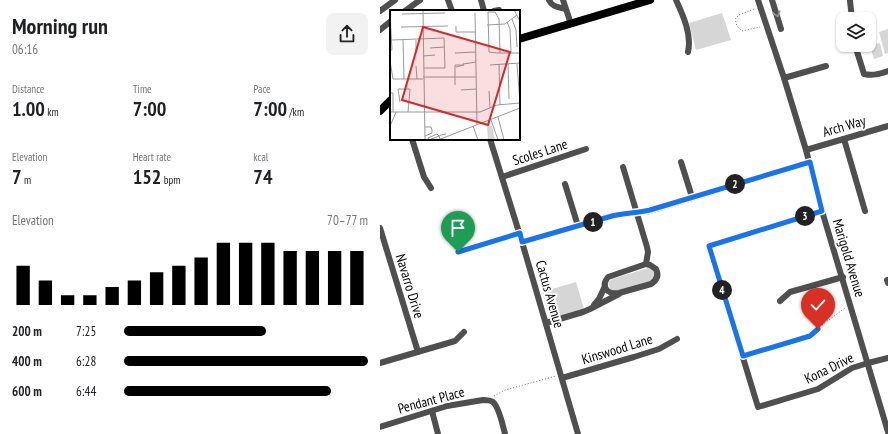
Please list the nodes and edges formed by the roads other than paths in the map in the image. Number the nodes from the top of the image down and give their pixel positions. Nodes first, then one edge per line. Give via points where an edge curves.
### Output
1 (395, 0) edge
2 (420, 0) edge
3 (448, 0) edge
4 (481, 0) edge
5 (549, 0) edge
6 (563, 0) edge
7 (650, 0) edge
8 (676, 0) edge
9 (758, 0) edge
10 (772, 0) edge
11 (849, 0) edge
12 (565, 9) junction
13 (406, 10) edge
14 (452, 10) edge
15 (484, 10) edge
16 (380, 11) edge
17 (851, 12) edge
18 (390, 22) edge
19 (570, 24) junction
20 (781, 29) dead end
21 (380, 30) edge
22 (520, 39) edge
23 (688, 52) dead end
24 (857, 52) edge
25 (826, 66) dead end
26 (888, 71) edge
27 (784, 78) junction
28 (390, 101) edge
29 (380, 111) edge
30 (888, 126) edge
31 (844, 139) junction
32 (412, 140) edge
33 (490, 140) edge
34 (586, 149) dead end
35 (806, 150) junction
36 (682, 162) dead end
37 (810, 162) junction
38 (623, 167) dead end
39 (502, 177) junction
40 (565, 184) dead end
41 (431, 188) dead end
42 (692, 197) junction
43 (822, 211) junction
44 (865, 211) dead end
45 (637, 213) junction
46 (578, 226) junction
47 (380, 228) edge
48 (520, 233) junction
49 (522, 242) junction
50 (458, 252) dead end
51 (646, 264) junction
52 (843, 277) junction
53 (605, 286) junction
54 (619, 293) junction
55 (780, 301) dead end
56 (590, 309) junction
57 (546, 323) junction
58 (818, 329) road end
59 (464, 332) dead end
60 (677, 339) dead end
61 (418, 352) junction
62 (743, 356) junction
63 (888, 358) edge
64 (380, 363) edge
65 (868, 363) junction
66 (562, 376) junction
67 (432, 411) junction
68 (380, 427) edge
69 (888, 432) edge
70 (438, 434) edge
71 (505, 434) edge
72 (578, 434) edge

1 - 16 street
2 - 13 street
3 - 14 street
4 - 15 street
5 - 12 street via 557,7
6 - 12 street
7 - 19 main road
8 - 23 street via 689,39
9 - 27 street, Marigold Avenue
10 -> 20 street
11 - 17 street
12 - 19 street
18 - 21 street
19 - 22 main road
24 - 26 street via 864,74 875,75
25 - 27 street
27 - 35 street, Marigold Avenue
28 - 29 main road
30 - 31 street, Arch Way
31 - 35 street, Arch Way
31 - 44 street
32 - 41 street via 424,177
33 - 39 street, Cactus Avenue
34 - 39 street, Scoles Lane
35 - 37 street, Marigold Avenue
36 - 42 street
37 - 42 street
37 - 43 street, Marigold Avenue
38 - 45 street
39 - 48 street, Cactus Avenue
40 - 46 street
42 - 45 street
43 - 52 street, Marigold Avenue
43 - 62 street via 709,246
45 - 46 street via 617,215
45 - 51 street via 648,252
46 - 49 street
47 - 61 street, Navarro Drive
48 - 49 street, Cactus Avenue
48 - 50 street
49 - 57 street, Cactus Avenue
51 - 53 street via 608,277
51 - 54 street via 656,269 654,282
52 - 55 street via 790,292
52 - 65 street, Marigold Avenue
53 - 54 street via 610,293
53 - 56 street via 599,299
54 - 56 street
56 - 57 street
57 - 66 street, Cactus Avenue
58 - 62 street via 810,336
59 - 61 street via 454,340
60 - 66 street, Kinswood Lane via 634,358
61 - 64 street
62 - 65 street, Kona Drive via 758,407 818,389 852,368
63 - 65 street, Kona Drive
65 - 69 street, Marigold Avenue
66 - 72 street, Cactus Avenue
67 - 68 street, Pendant Place
67 - 70 street
67 - 71 street, Pendant Place via 489,400 496,406

